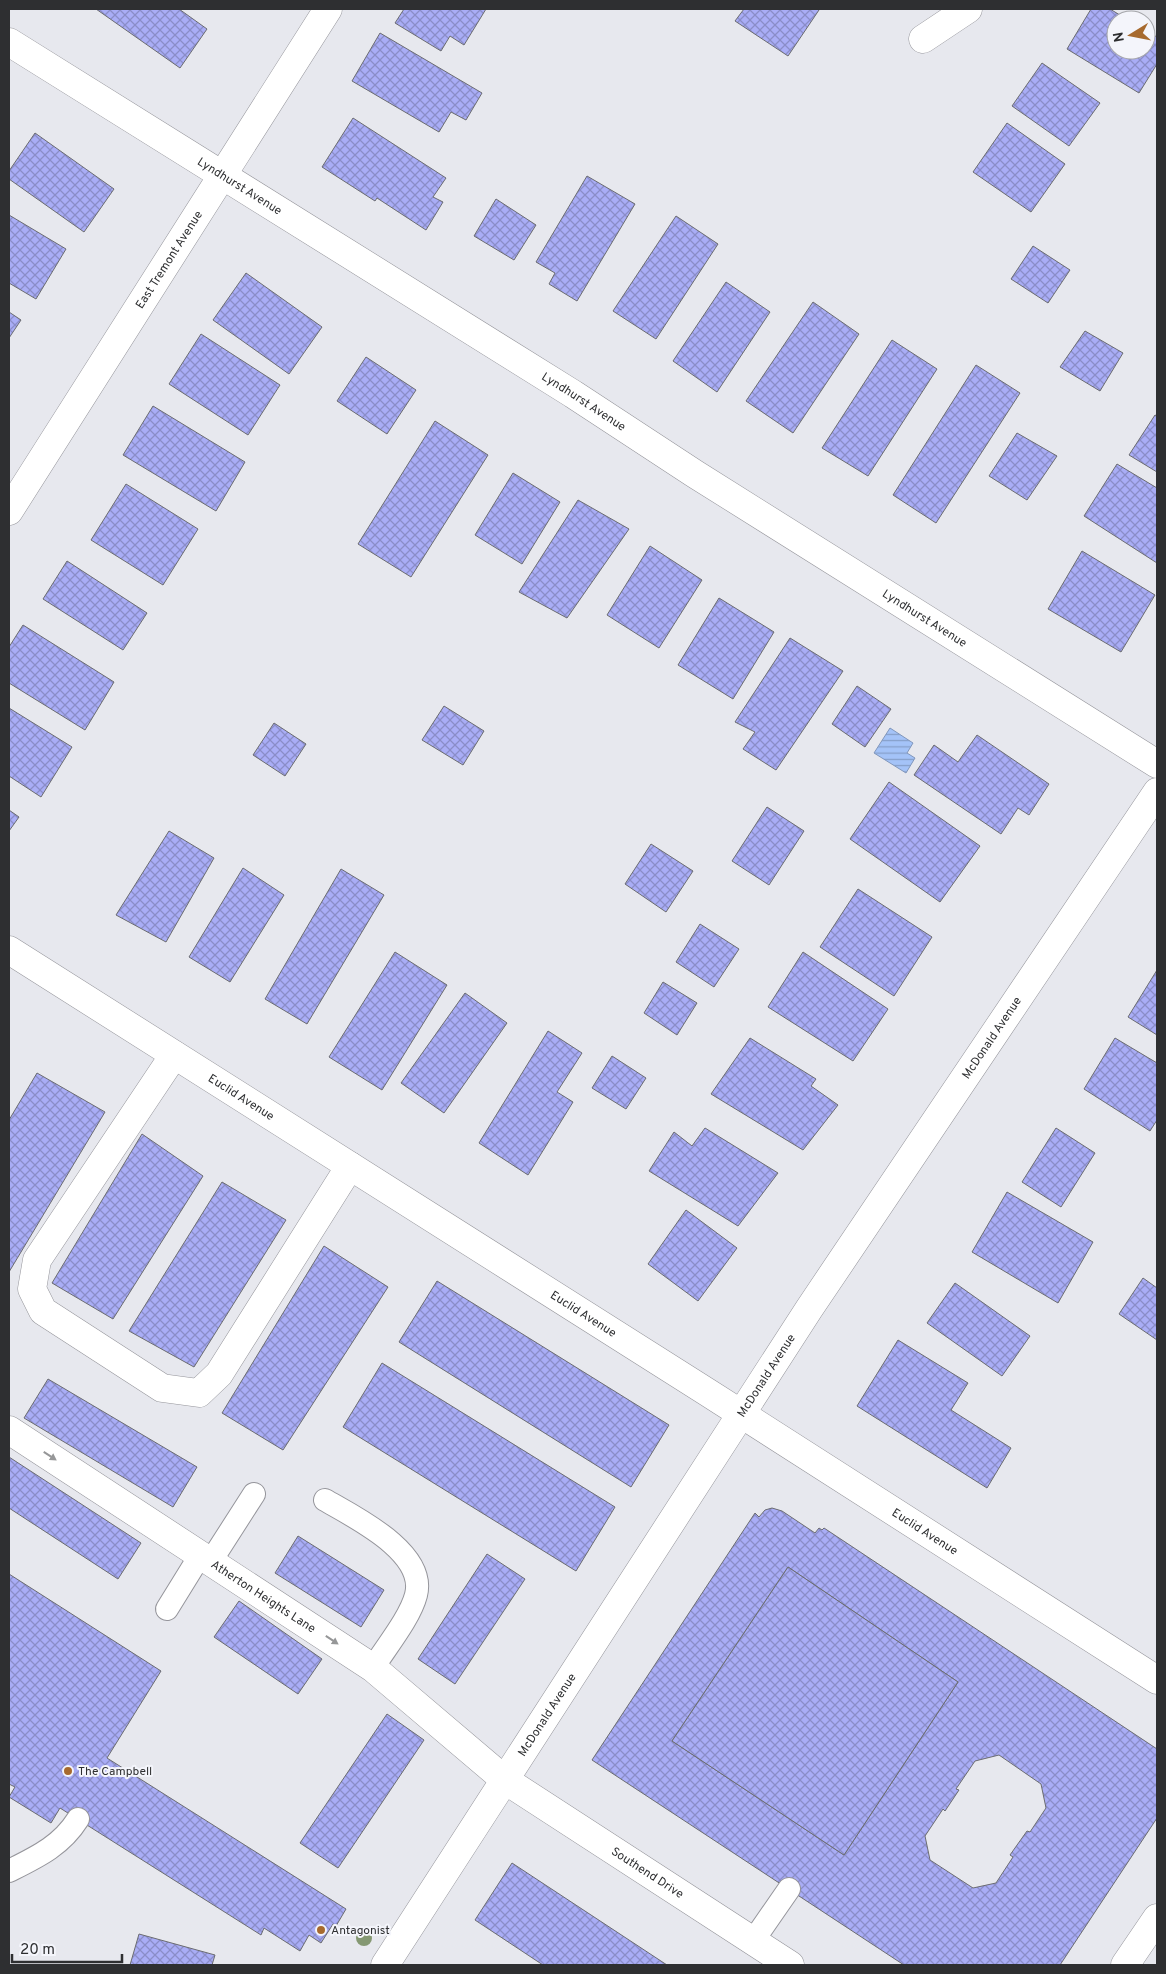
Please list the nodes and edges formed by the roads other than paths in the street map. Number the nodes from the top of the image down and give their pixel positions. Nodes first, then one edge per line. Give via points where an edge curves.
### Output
1 (328, 9) edge
2 (968, 9) edge
3 (923, 39) dead end
4 (9, 42) edge
5 (221, 176) junction
6 (9, 511) edge
7 (1157, 764) edge
8 (1157, 792) edge
9 (9, 950) edge
10 (174, 1055) junction
11 (350, 1166) junction
12 (742, 1414) junction
13 (9, 1430) edge
14 (254, 1494) dead end
15 (325, 1500) dead end
16 (206, 1557) junction
17 (167, 1609) dead end
18 (373, 1668) junction
19 (1157, 1680) edge
20 (505, 1780) junction
21 (78, 1819) dead end
22 (9, 1871) edge
23 (789, 1889) dead end
24 (1157, 1918) edge
25 (753, 1941) junction
26 (384, 1965) edge
27 (790, 1965) edge
28 (1125, 1965) edge

1 - 5 street, East Tremont Avenue
2 - 3 street
4 - 5 street, Lyndhurst Avenue
5 - 6 street, East Tremont Avenue
5 - 7 street, Lyndhurst Avenue via 573,394
8 - 12 street, McDonald Avenue via 809,1309
9 - 10 street, Euclid Avenue
10 - 11 street, Euclid Avenue
10 - 11 street via 37,1260 32,1288 43,1311 162,1388 199,1393 219,1374
11 - 12 street, Euclid Avenue
12 - 19 street, Euclid Avenue
12 - 20 street, McDonald Avenue
13 -> 16 street, Atherton Heights Lane
14 - 16 lane
15 - 18 lane via 383,1534 408,1560 416,1579 417,1594
16 - 17 lane
16 -> 18 street, Atherton Heights Lane
18 - 20 street, Atherton Heights Lane
20 - 25 street, Southend Drive
20 - 26 street, McDonald Avenue
21 - 22 lane via 64,1839 49,1851
23 - 25 lane
24 - 28 street
25 - 27 street, Southend Drive

